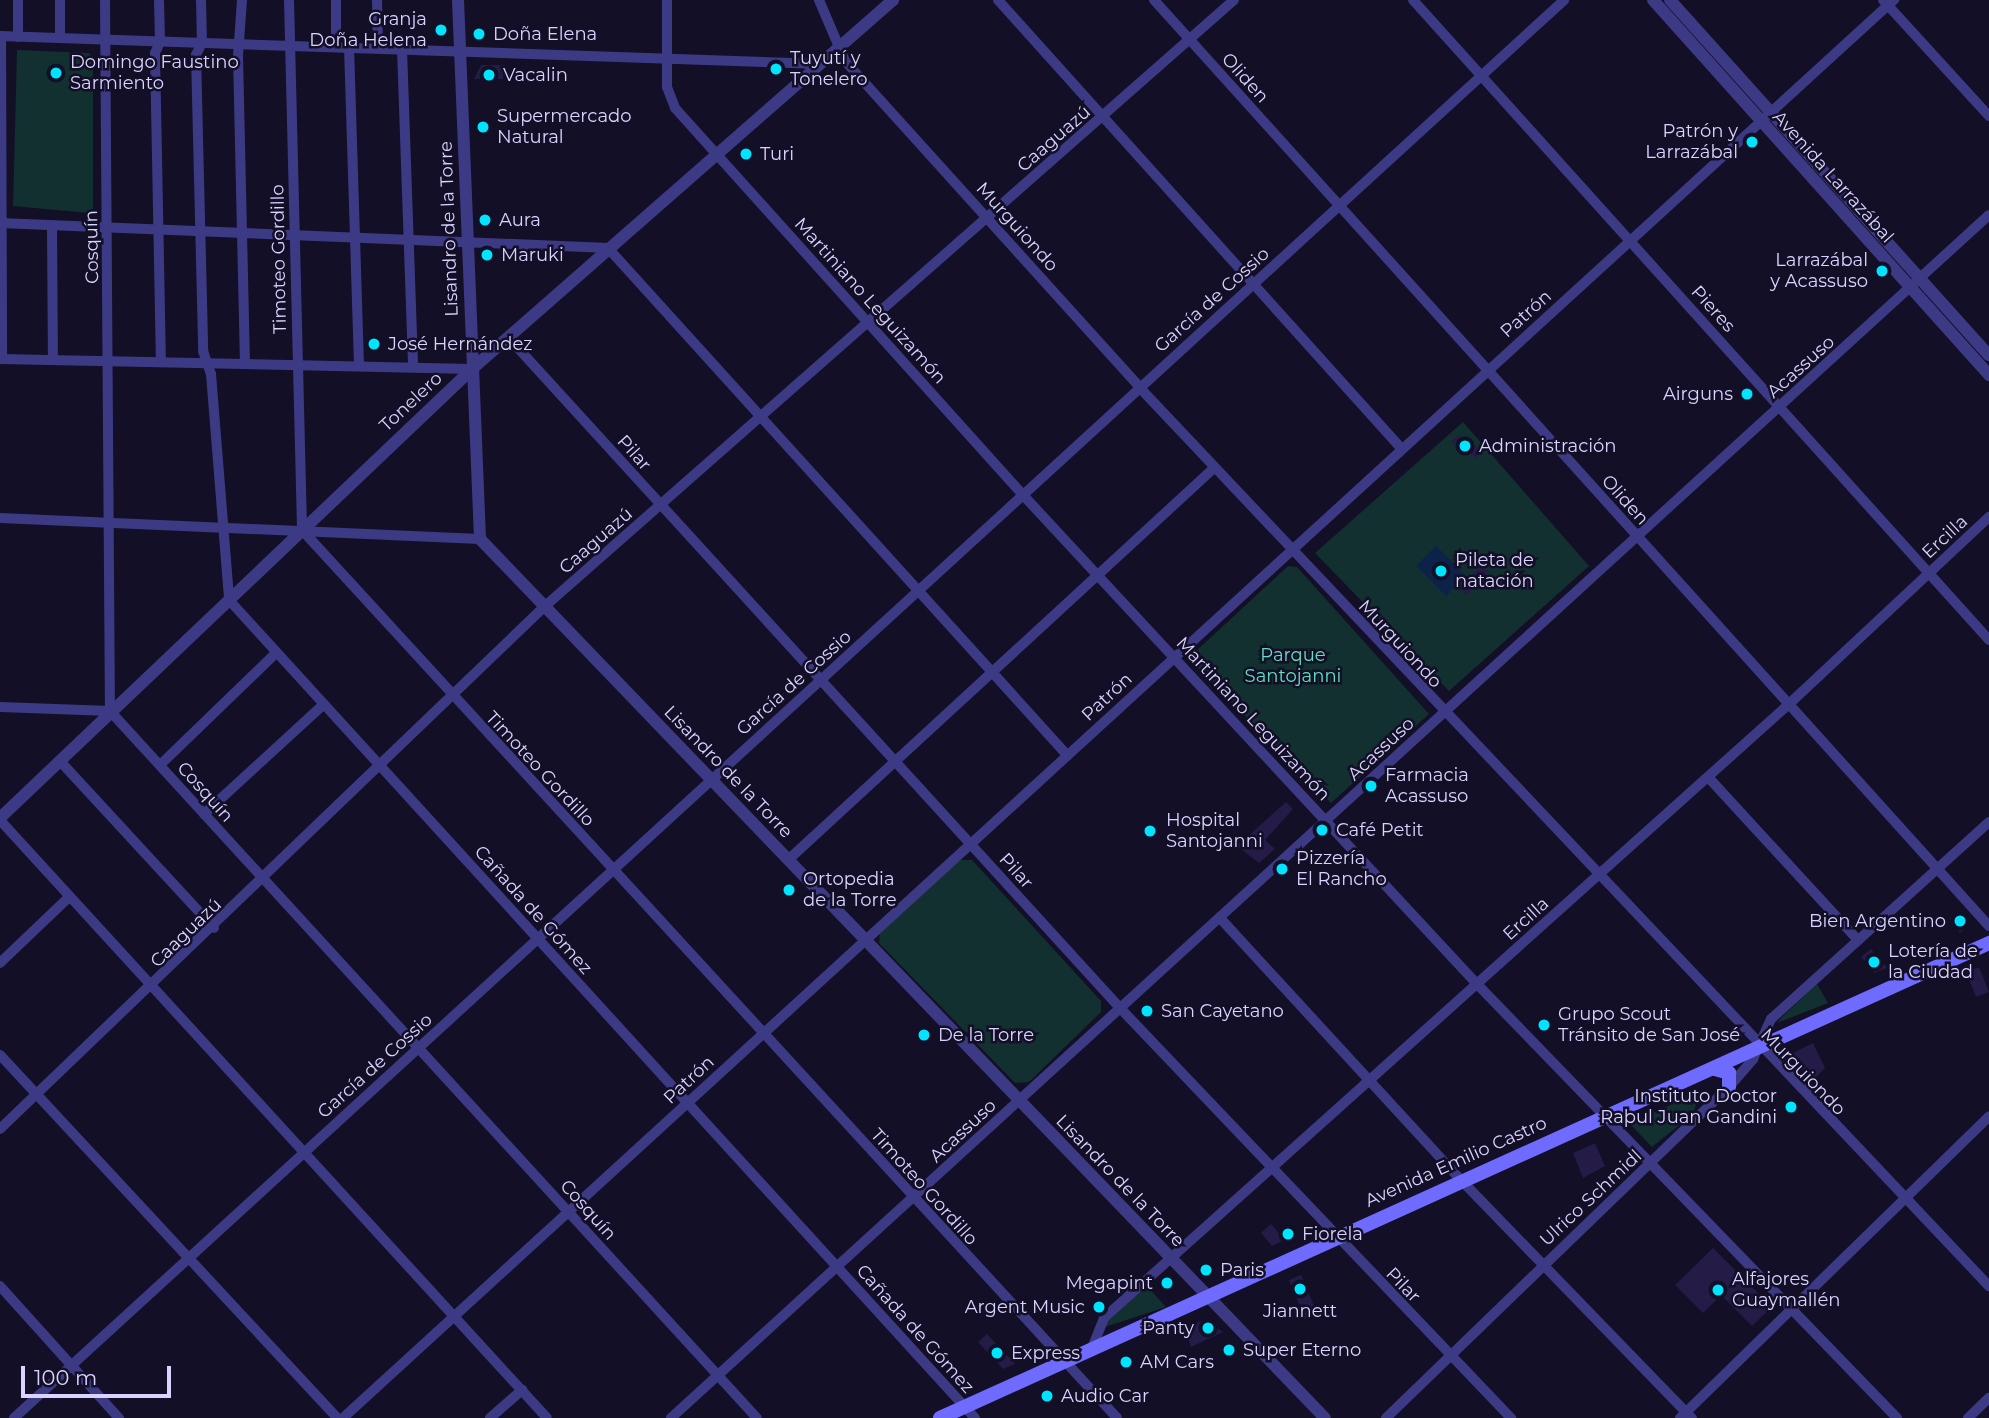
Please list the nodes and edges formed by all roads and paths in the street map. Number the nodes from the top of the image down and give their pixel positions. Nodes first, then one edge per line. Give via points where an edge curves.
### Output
1 (18, 0) edge
2 (60, 0) edge
3 (105, 0) edge
4 (159, 0) edge
5 (201, 0) edge
6 (242, 0) edge
7 (289, 0) edge
8 (335, 0) edge
9 (377, 0) edge
10 (458, 0) edge
11 (667, 0) edge
12 (819, 0) edge
13 (893, 0) edge
14 (998, 0) edge
15 (1154, 0) edge
16 (1234, 0) edge
17 (1413, 0) edge
18 (1564, 0) edge
19 (1653, 0) edge
20 (1670, 0) edge
21 (1888, 2) edge
22 (1, 36) edge
23 (18, 37) junction
24 (60, 38) junction
25 (105, 40) junction
26 (1190, 41) junction
27 (160, 42) junction
28 (202, 43) junction
29 (243, 44) junction
30 (290, 46) junction
31 (337, 47) junction
32 (349, 47) junction
33 (378, 48) junction
34 (402, 49) junction
35 (837, 49) junction
36 (460, 51) junction
37 (667, 57) junction
38 (821, 64) junction
39 (1481, 76) junction
40 (1989, 116) edge
41 (1102, 117) junction
42 (1766, 117) junction
43 (717, 154) junction
44 (1339, 206) junction
45 (1989, 215) edge
46 (988, 218) junction
47 (1, 223) edge
48 (52, 225) junction
49 (107, 227) junction
50 (159, 228) junction
51 (200, 229) junction
52 (241, 231) junction
53 (294, 232) junction
54 (355, 234) junction
55 (408, 236) junction
56 (467, 239) junction
57 (1631, 241) junction
58 (608, 248) junction
59 (1915, 283) junction
60 (1252, 285) junction
61 (869, 321) junction
62 (508, 337) junction
63 (1989, 355) edge
64 (1, 359) edge
65 (53, 360) junction
66 (108, 361) junction
67 (161, 362) junction
68 (207, 362) junction
69 (245, 363) junction
70 (297, 364) junction
71 (359, 366) junction
72 (413, 366) junction
73 (472, 369) junction
74 (1487, 370) junction
75 (1989, 375) edge
76 (1140, 388) junction
77 (1780, 407) junction
78 (760, 418) junction
79 (1401, 448) junction
80 (1214, 468) junction
81 (1023, 495) junction
82 (660, 505) junction
83 (1989, 517) edge
84 (0, 518) edge
85 (109, 523) junction
86 (221, 527) junction
87 (302, 530) junction
88 (1639, 538) junction
89 (480, 539) junction
90 (1290, 549) junction
91 (1928, 573) junction
92 (1097, 574) junction
93 (917, 592) junction
94 (229, 600) junction
95 (544, 607) junction
96 (1989, 640) edge
97 (276, 653) junction
98 (1173, 656) junction
99 (990, 672) junction
100 (820, 680) junction
101 (451, 697) junction
102 (1789, 704) junction
103 (323, 705) junction
104 (0, 707) edge
105 (110, 711) junction
106 (1443, 713) junction
107 (1067, 755) junction
108 (60, 761) junction
109 (896, 762) junction
110 (160, 765) junction
111 (379, 765) junction
112 (1708, 777) junction
113 (711, 780) junction
114 (204, 814) junction
115 (0, 819) edge
116 (1326, 821) junction
117 (1989, 822) edge
118 (969, 843) junction
119 (788, 860) junction
120 (613, 870) junction
121 (1938, 870) junction
122 (1596, 876) junction
123 (263, 881) junction
124 (69, 897) junction
125 (1220, 918) junction
126 (1989, 926) edge
127 (214, 928) junction
128 (538, 939) junction
129 (863, 940) junction
130 (1858, 940) junction
131 (1989, 943) edge
132 (0, 963) edge
133 (1477, 984) junction
134 (151, 989) junction
135 (1120, 1008) junction
136 (762, 1034) junction
137 (418, 1048) junction
138 (1759, 1049) junction
139 (0, 1055) edge
140 (1715, 1069) junction
141 (1369, 1081) junction
142 (1729, 1087) junction
143 (36, 1095) junction
144 (1018, 1100) junction
145 (687, 1102) junction
146 (1989, 1116) edge
147 (1603, 1118) junction
148 (0, 1129) edge
149 (303, 1153) junction
150 (1649, 1165) junction
151 (1272, 1170) junction
152 (1461, 1180) junction
153 (912, 1198) junction
154 (1904, 1199) junction
155 (569, 1212) junction
156 (1335, 1238) junction
157 (190, 1257) junction
158 (1171, 1259) junction
159 (1542, 1264) junction
160 (837, 1266) junction
161 (0, 1286) edge
162 (1989, 1286) edge
163 (1208, 1296) junction
164 (1793, 1310) junction
165 (454, 1318) junction
166 (1092, 1348) junction
167 (1448, 1356) junction
168 (1062, 1362) junction
169 (71, 1366) junction
170 (718, 1375) junction
171 (522, 1390) junction
172 (1989, 1398) edge
173 (965, 1407) junction
174 (1686, 1416) edge
175 (14, 1418) edge
176 (119, 1418) edge
177 (337, 1418) edge
178 (343, 1418) edge
179 (490, 1418) edge
180 (547, 1418) edge
181 (671, 1418) edge
182 (757, 1418) edge
183 (940, 1418) edge
184 (975, 1418) edge
185 (1117, 1418) edge
186 (1325, 1418) edge
187 (1386, 1418) edge
188 (1511, 1418) edge
189 (1897, 1418) edge
190 (1968, 1418) edge

1 - 23 street
2 - 24 street
3 - 25 street, Cosquín
4 - 27 street
5 - 28 street
6 - 29 street
7 - 30 street, Timoteo Gordillo
8 - 31 street
9 - 33 street
10 - 36 street, Lisandro de la Torre
11 - 37 street, Martiniano Leguizamón
12 - 35 street, Murguiondo
13 - 35 street, Tonelero
14 - 41 street
15 - 26 street, Oliden
16 - 26 street, Caaguazú
17 - 39 street, Pieres
18 - 39 street, García de Cossio
19 - 42 street, Avenida Larrazábal
20 - 42 street, Avenida Larrazábal
21 - 40 street
21 - 42 street, Patrón
22 - 23 street
22 - 47 street
23 - 24 street
24 - 25 street
25 - 27 street
25 - 49 street, Cosquín
26 - 41 street, Caaguazú
26 - 44 street, Oliden
27 - 28 street
27 - 50 street via 155,53
28 - 29 street
28 - 51 street via 196,55
29 - 30 street
29 - 52 street via 238,57
30 - 31 street
30 - 53 street, Timoteo Gordillo
31 - 32 street
32 - 33 street
32 - 54 street
33 - 34 street
34 - 36 street
34 - 55 street
35 - 38 street, Tonelero
35 - 46 street, Murguiondo
36 - 37 street
36 - 56 street, Lisandro de la Torre
37 - 38 street
37 - 43 street, Martiniano Leguizamón via 670,98
38 - 43 street, Tonelero
39 - 44 street, García de Cossio
39 - 57 street, Pieres
41 - 46 street, Caaguazú
41 - 60 street
42 - 57 street, Patrón
42 - 59 street, Avenida Larrazábal
43 - 58 street, Tonelero
43 - 61 street, Martiniano Leguizamón
44 - 60 street, García de Cossio
44 - 74 street, Oliden
45 - 59 street, Acassuso
46 - 61 street, Caaguazú
46 - 76 street, Murguiondo
47 - 48 street
47 - 64 street
48 - 49 street
48 - 65 street
49 - 50 street
49 - 66 street, Cosquín
50 - 51 street
50 - 67 street
51 - 52 street
51 - 68 street
52 - 53 street
52 - 69 street
53 - 54 street
53 - 70 street, Timoteo Gordillo
54 - 55 street
54 - 71 street
55 - 56 street
55 - 72 street
56 - 58 street
56 - 73 street, Lisandro de la Torre
57 - 74 street, Patrón
57 - 77 street, Pieres
58 - 62 street, Tonelero
58 - 78 street
59 - 63 street, Avenida Larrazábal
59 - 75 street, Avenida Larrazábal
59 - 77 street, Acassuso
60 - 76 street, García de Cossio
60 - 79 street
61 - 78 street, Caaguazú
61 - 81 street, Martiniano Leguizamón
62 - 73 street, Tonelero
62 - 82 street, Pilar
64 - 65 street
65 - 66 street
66 - 67 street
66 - 85 street, Cosquín
67 - 68 street
68 - 69 street
68 - 86 street
69 - 70 street
70 - 71 street
70 - 87 street, Timoteo Gordillo
71 - 72 street
72 - 73 street
73 - 87 street, Tonelero
73 - 89 street, Lisandro de la Torre
74 - 79 street, Patrón
74 - 88 street, Oliden
76 - 80 street, Murguiondo
76 - 81 street, García de Cossio
77 - 88 street, Acassuso
77 - 91 street, Pieres
78 - 82 street, Caaguazú
78 - 93 street
79 - 90 street, Patrón
80 - 90 street, Murguiondo
80 - 92 street
81 - 92 street, Martiniano Leguizamón
81 - 93 street, García de Cossio
82 - 95 street, Caaguazú
82 - 100 street, Pilar
83 - 91 street, Ercilla
84 - 85 street
85 - 86 street
85 - 105 street, Cosquín
86 - 87 street
86 - 94 street
87 - 89 street
87 - 94 street, Tonelero
87 - 101 street, Timoteo Gordillo
88 - 102 street, Oliden
88 - 106 street, Acassuso
89 - 95 street, Lisandro de la Torre
90 - 98 street, Patrón
90 - 106 street, Murguiondo
91 - 96 street, Pieres
91 - 102 street, Ercilla
92 - 98 street, Martiniano Leguizamón
92 - 99 street
93 - 99 street
93 - 100 street, García de Cossio
94 - 97 street, Cañada de Gómez
94 - 105 street, Tonelero
95 - 101 street, Caaguazú
95 - 113 street, Lisandro de la Torre
97 - 103 street, Cañada de Gómez
97 - 110 street
98 - 107 street, Patrón
98 - 116 street, Martiniano Leguizamón
99 - 107 street
99 - 109 street
100 - 109 street, Pilar
100 - 113 street, García de Cossio
101 - 111 street, Caaguazú
101 - 120 street, Timoteo Gordillo
102 - 112 street, Ercilla
102 - 121 street, Oliden
103 - 111 street, Cañada de Gómez
103 - 114 street
104 - 105 street
105 - 108 street, Tonelero
105 - 110 street, Cosquín
106 - 116 street, Acassuso
106 - 122 street, Murguiondo
107 - 118 street, Patrón
108 - 115 street, Tonelero
108 - 127 street
109 - 118 street, Pilar
109 - 119 street
110 - 114 street, Cosquín
111 - 123 street, Caaguazú
111 - 128 street, Cañada de Gómez
112 - 122 street, Ercilla
112 - 130 street
113 - 119 street, Lisandro de la Torre
113 - 120 street, García de Cossio
114 - 123 street, Cosquín
115 - 124 street
116 - 125 street, Acassuso
116 - 133 street, Martiniano Leguizamón
117 - 121 street, Ulrico Schmidl
118 - 129 street, Patrón
118 - 135 street, Pilar
119 - 129 street, Lisandro de la Torre
120 - 128 street, García de Cossio
120 - 136 street, Timoteo Gordillo
121 - 126 street, Oliden
121 - 130 street, Ulrico Schmidl
122 - 133 street, Ercilla
122 - 138 street, Murguiondo
123 - 127 street, Caaguazú
123 - 137 street, Cosquín
124 - 132 street
124 - 134 street
125 - 135 street, Acassuso
125 - 141 street
127 - 134 street, Caaguazú
128 - 137 street, García de Cossio
128 - 145 street, Cañada de Gómez
129 - 136 street, Patrón
129 - 144 street, Lisandro de la Torre
130 - 138 street, Ulrico Schmidl via 1771,1019
131 - 138 main road, Avenida Emilio Castro
133 - 141 street, Ercilla
133 - 147 street, Martiniano Leguizamón
134 - 143 street, Caaguazú
134 - 149 street
135 - 144 street, Acassuso
135 - 151 street, Pilar
136 - 145 street, Patrón
136 - 153 street, Timoteo Gordillo
137 - 149 street, García de Cossio
137 - 155 street, Cosquín
138 - 140 main road, Avenida Emilio Castro
138 - 142 street, Ulrico Schmidl
138 - 154 street, Murguiondo
139 - 143 street
140 - 142 main road via 1729,1073
140 - 147 main road, Avenida Emilio Castro
141 - 151 street, Ercilla
141 - 152 street
142 - 150 street, Ulrico Schmidl
143 - 148 street, Caaguazú
143 - 157 street
144 - 153 street, Acassuso
144 - 158 street, Lisandro de la Torre
145 - 155 street, Patrón
145 - 160 street, Cañada de Gómez
146 - 154 street
147 - 150 street, Martiniano Leguizamón
147 - 152 main road, Avenida Emilio Castro
149 - 157 street, García de Cossio
149 - 165 street
150 - 159 street, Ulrico Schmidl
150 - 164 street, Martiniano Leguizamón
151 - 156 street, Pilar
151 - 158 street, Ercilla
152 - 156 main road, Avenida Emilio Castro
152 - 159 street
153 - 160 street, Acassuso
153 - 168 street, Timoteo Gordillo
154 - 162 street, Murguiondo
154 - 164 street
155 - 165 street, Patrón
155 - 170 street, Cosquín
156 - 163 main road, Avenida Emilio Castro
156 - 167 street, Pilar
157 - 169 street, García de Cossio
157 - 177 street
158 - 163 street, Lisandro de la Torre
158 - 166 street, Ercilla via 1104,1318
159 - 167 street, Ulrico Schmidl
159 - 174 street
160 - 170 street, Acassuso
160 - 173 street, Cañada de Gómez
161 - 169 street
163 - 166 main road, Avenida Emilio Castro
163 - 186 street, Lisandro de la Torre
164 - 174 street
164 - 189 street, Martiniano Leguizamón
165 - 171 street
165 - 178 street, Patrón
166 - 168 main road, Avenida Emilio Castro
167 - 187 street, Ulrico Schmidl
167 - 188 street, Pilar
168 - 173 main road, Avenida Emilio Castro
168 - 185 street, Timoteo Gordillo
169 - 175 street, García de Cossio
169 - 176 street
170 - 181 street, Acassuso
170 - 182 street, Cosquín
171 - 179 street
171 - 180 street
172 - 190 street
173 - 183 main road, Avenida Emilio Castro
173 - 184 street, Cañada de Gómez

